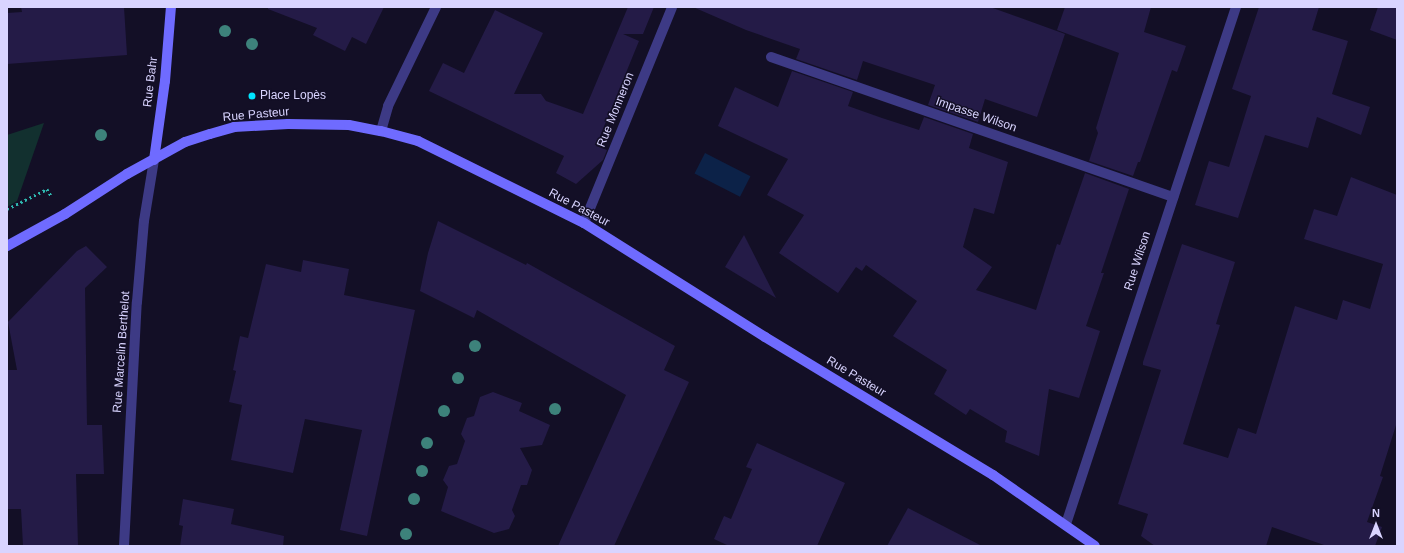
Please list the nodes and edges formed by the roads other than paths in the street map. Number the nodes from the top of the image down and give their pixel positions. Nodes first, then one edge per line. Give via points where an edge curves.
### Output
1 (171, 7) edge
2 (436, 7) edge
3 (672, 7) edge
4 (1236, 7) edge
5 (771, 57) dead end
6 (381, 131) junction
7 (154, 160) junction
8 (1173, 197) junction
9 (584, 223) junction
10 (7, 246) edge
11 (1066, 524) junction
12 (124, 546) edge
13 (1095, 546) edge

1 - 7 street, Rue Bahr via 165,80
2 - 6 street via 388,106
3 - 9 street, Rue Monneron
4 - 8 street, Rue Wilson
5 - 8 street, Impasse Wilson
6 - 7 street, Rue Pasteur via 349,125 288,124 234,128 185,142
6 - 9 street, Rue Pasteur via 418,141
7 - 10 street, Rue Pasteur
7 - 12 street, Rue Marcelin Berthelot via 144,221 137,302
8 - 11 street, Rue Wilson
9 - 11 street, Rue Pasteur via 760,334 993,475
11 - 13 street, Rue Pasteur

